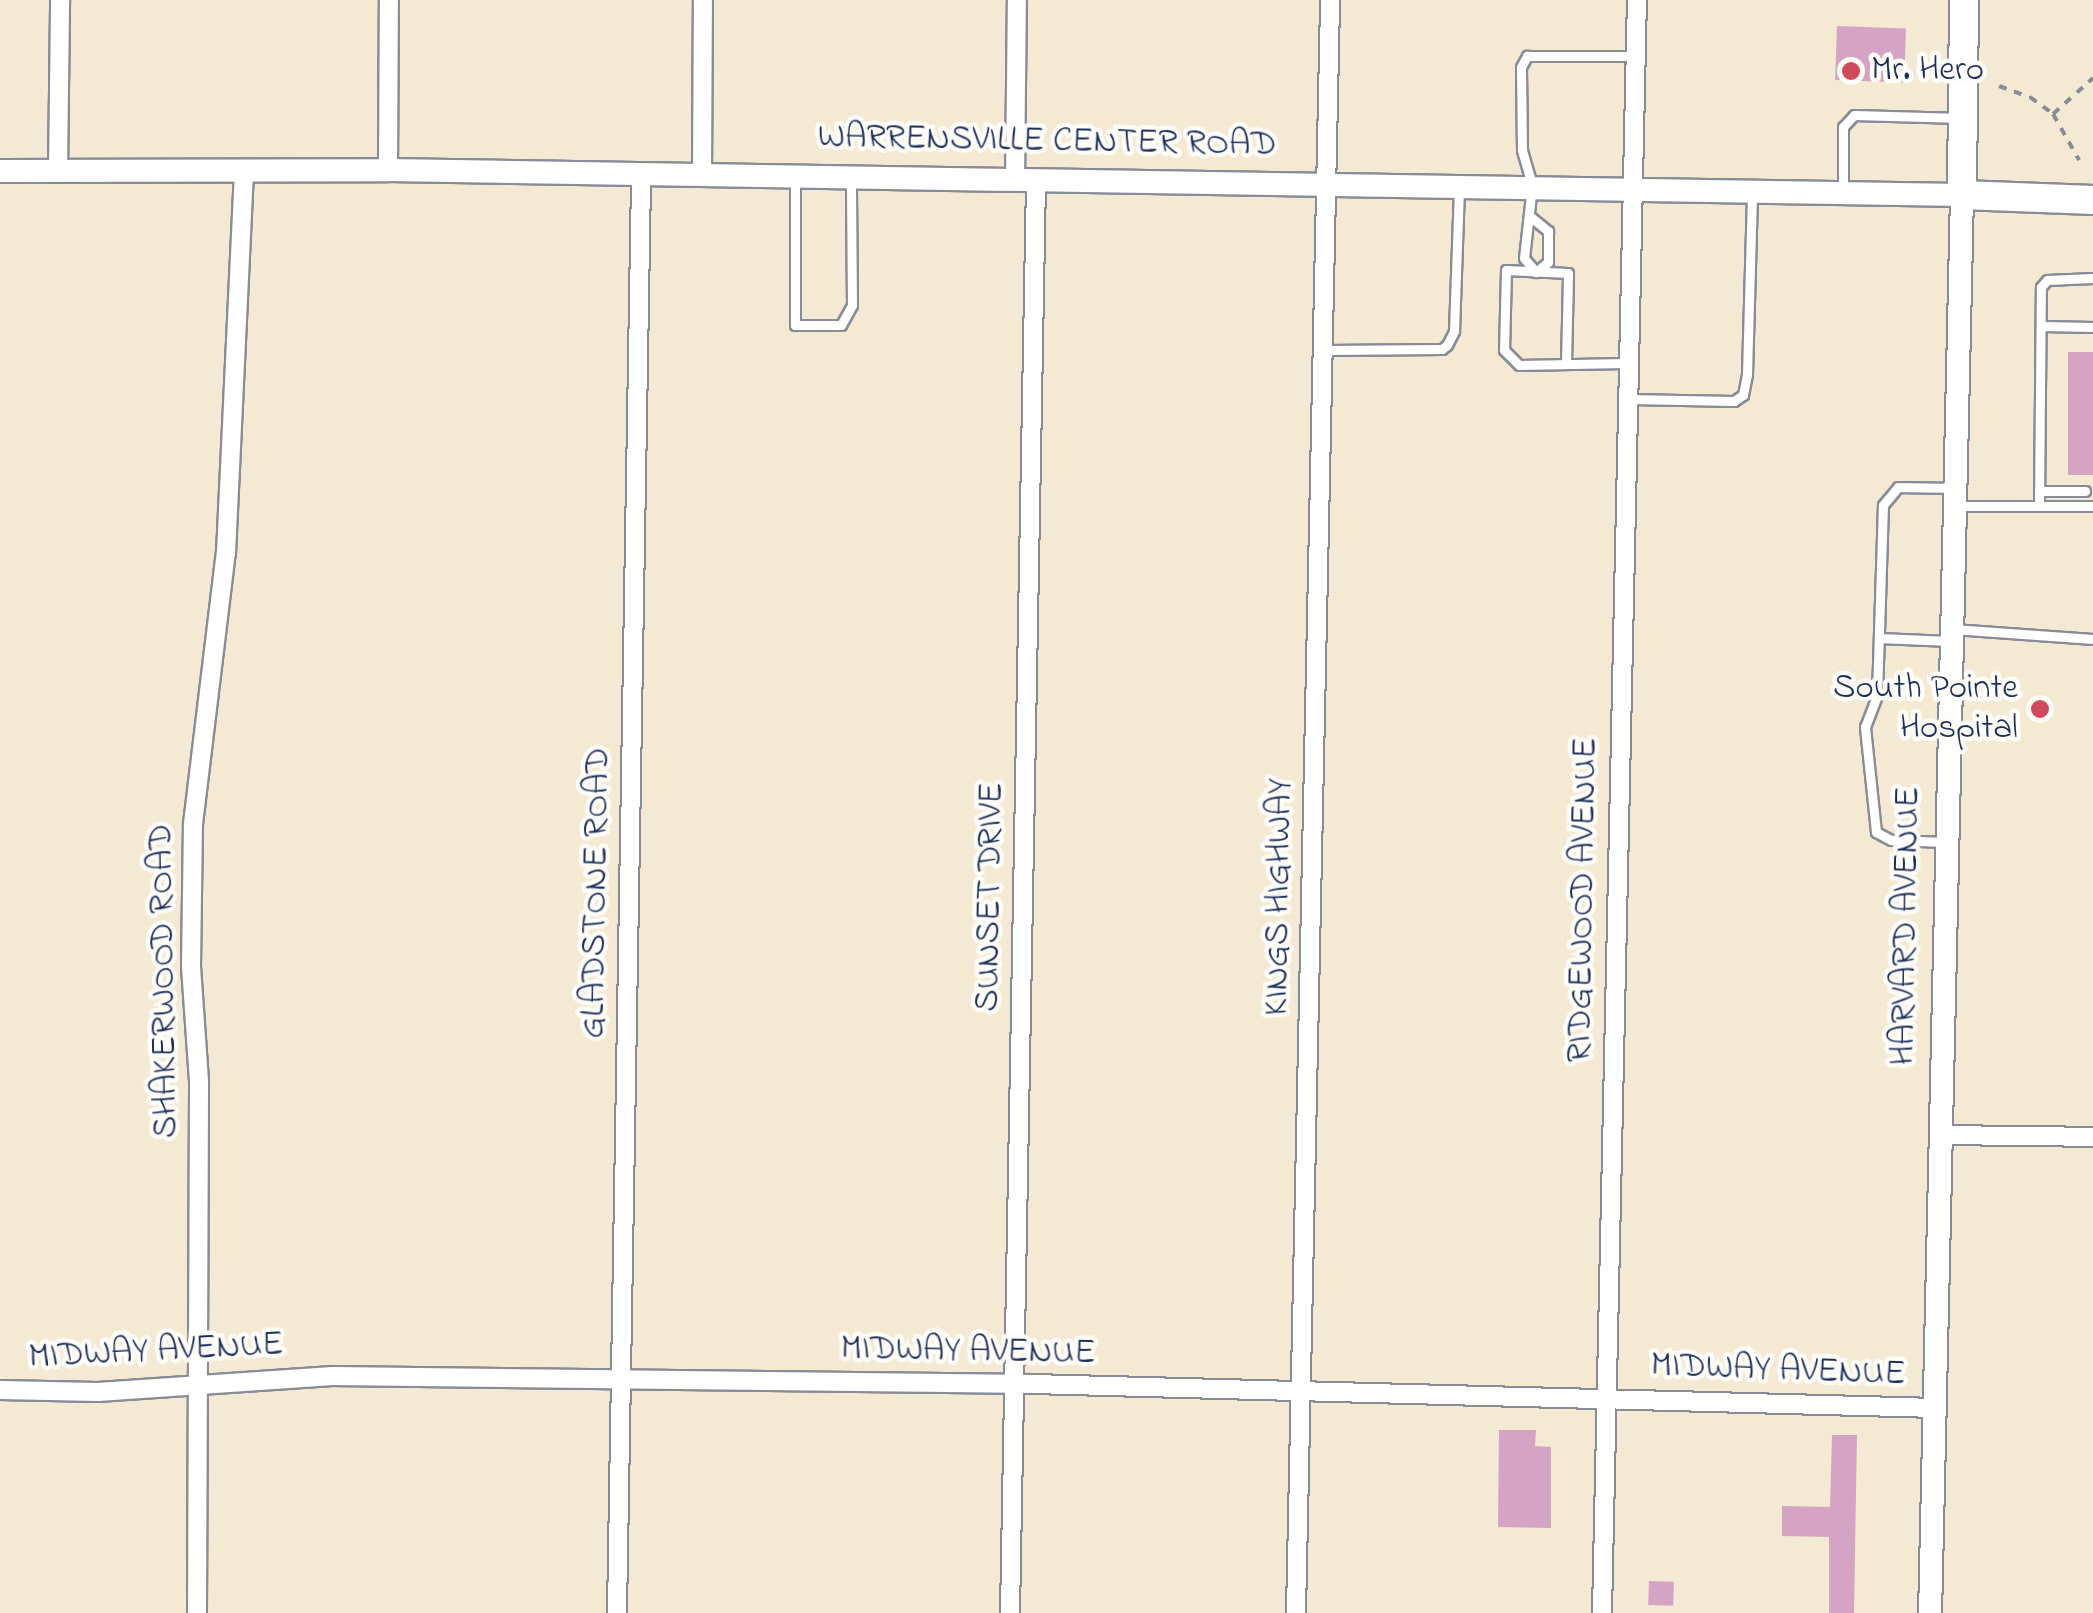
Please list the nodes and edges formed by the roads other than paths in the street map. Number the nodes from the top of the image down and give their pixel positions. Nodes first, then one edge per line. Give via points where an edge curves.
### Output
1 (60, 0) edge
2 (389, 0) edge
3 (703, 0) edge
4 (1017, 0) edge
5 (1330, 0) edge
6 (1637, 0) edge
7 (1964, 0) edge
8 (1636, 56) junction
9 (1963, 118) junction
10 (388, 170) junction
11 (0, 171) edge
12 (58, 172) junction
13 (244, 172) junction
14 (641, 174) junction
15 (702, 176) junction
16 (796, 177) junction
17 (851, 178) junction
18 (1026, 181) junction
19 (1329, 182) junction
20 (1459, 184) junction
21 (1532, 185) junction
22 (1633, 188) junction
23 (1752, 190) junction
24 (1843, 191) junction
25 (1962, 194) junction
26 (2093, 200) edge
27 (1532, 218) junction
28 (1536, 272) junction
29 (2093, 278) edge
30 (2041, 326) junction
31 (2093, 327) edge
32 (1326, 350) junction
33 (1566, 364) junction
34 (1626, 364) junction
35 (1626, 400) junction
36 (2039, 492) junction
37 (2085, 492) dead end
38 (1954, 497) junction
39 (2039, 506) junction
40 (2093, 506) edge
41 (1950, 635) junction
42 (1879, 638) junction
43 (2093, 638) edge
44 (1946, 842) junction
45 (1940, 1135) junction
46 (2093, 1137) edge
47 (622, 1381) junction
48 (199, 1382) junction
49 (1016, 1384) junction
50 (0, 1390) edge
51 (1299, 1390) junction
52 (1607, 1398) junction
53 (1935, 1408) junction
54 (197, 1613) edge
55 (617, 1613) edge
56 (1010, 1613) edge
57 (1296, 1613) edge
58 (1602, 1613) edge
59 (1930, 1613) edge

1 - 12 street
2 - 10 street
3 - 15 street
4 - 18 street, SUNSET DRIVE
5 - 19 street, KINGS HIGHWAY
6 - 8 street, RIDGEWOOD AVENUE
7 - 9 main road, HARVARD AVENUE
8 - 21 lane via 1527,56 1521,67 1522,134
8 - 22 street, RIDGEWOOD AVENUE
9 - 24 lane via 1854,115 1843,127
9 - 25 main road, HARVARD AVENUE
10 - 13 main road, WARRENSVILLE CENTER ROAD
10 - 14 main road, WARRENSVILLE CENTER ROAD
11 - 12 main road, WARRENSVILLE CENTER ROAD
12 - 13 main road, WARRENSVILLE CENTER ROAD
13 - 48 street, SHAKERWOOD ROAD via 226,553 193,824
14 - 15 main road, WARRENSVILLE CENTER ROAD
14 - 47 street, GLADSTONE ROAD
15 - 16 main road, WARRENSVILLE CENTER ROAD
16 - 17 main road, WARRENSVILLE CENTER ROAD
16 - 17 lane via 795,324 841,325 852,306
17 - 18 main road, WARRENSVILLE CENTER ROAD
18 - 19 main road, WARRENSVILLE CENTER ROAD
18 - 49 street, SUNSET DRIVE
19 - 20 main road, WARRENSVILLE CENTER ROAD
19 - 32 street, KINGS HIGHWAY
20 - 21 main road, WARRENSVILLE CENTER ROAD
20 - 32 lane via 1454,331 1447,345
21 - 22 main road, WARRENSVILLE CENTER ROAD
21 - 27 lane
22 - 23 main road, WARRENSVILLE CENTER ROAD
22 - 34 street, RIDGEWOOD AVENUE
23 - 24 main road, WARRENSVILLE CENTER ROAD
23 - 35 lane via 1743,395 1734,401
24 - 25 main road, WARRENSVILLE CENTER ROAD
25 - 26 main road, WARRENSVILLE CENTER ROAD
25 - 38 main road, HARVARD AVENUE
27 - 28 lane via 1524,231 1524,258
27 - 28 lane via 1548,231 1548,262
28 - 33 lane via 1568,273
28 - 33 lane via 1506,270 1504,350 1519,365
29 - 30 lane via 2047,280 2041,287
30 - 31 lane
30 - 36 lane
32 - 51 street, KINGS HIGHWAY
33 - 34 lane
34 - 35 street, RIDGEWOOD AVENUE
35 - 52 street, RIDGEWOOD AVENUE
36 - 37 lane
36 - 39 lane
38 - 39 lane
38 - 41 main road, HARVARD AVENUE
38 - 42 lane via 1898,488 1883,505
39 - 40 lane
41 - 42 lane
41 - 43 lane
41 - 44 main road, HARVARD AVENUE
42 - 44 lane via 1877,695 1865,726 1876,832 1890,840
44 - 45 main road, HARVARD AVENUE
45 - 46 street
45 - 53 main road, HARVARD AVENUE
47 - 48 street, MIDWAY AVENUE via 332,1376
47 - 49 street, MIDWAY AVENUE
47 - 55 street, GLADSTONE ROAD
48 - 50 street, MIDWAY AVENUE via 98,1392
48 - 54 street, SHAKERWOOD ROAD
49 - 51 street, MIDWAY AVENUE
49 - 56 street, SUNSET DRIVE
51 - 52 street, MIDWAY AVENUE
51 - 57 street, KINGS HIGHWAY
52 - 53 street, MIDWAY AVENUE
52 - 58 street, RIDGEWOOD AVENUE
53 - 59 main road, HARVARD AVENUE

